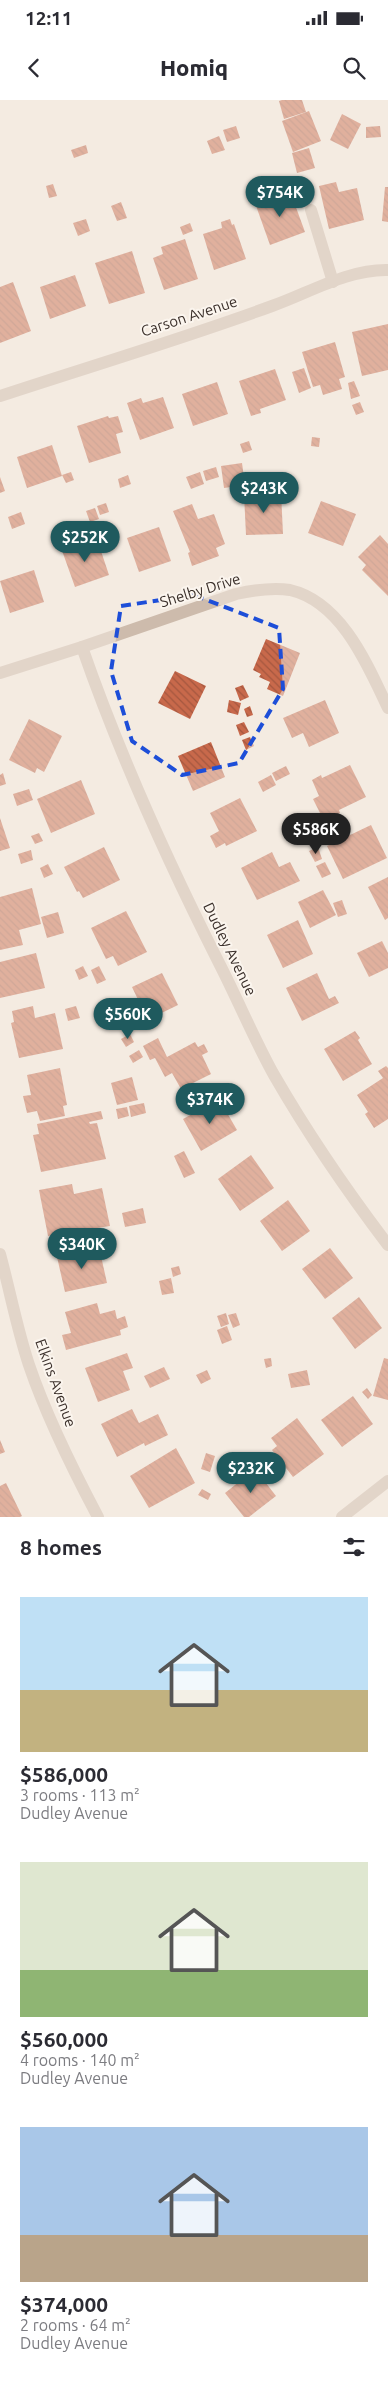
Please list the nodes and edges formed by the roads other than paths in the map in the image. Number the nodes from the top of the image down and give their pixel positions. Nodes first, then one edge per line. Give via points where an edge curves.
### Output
1 (311, 210) dead end
2 (388, 270) edge
3 (333, 282) junction
4 (0, 396) edge
5 (82, 647) junction
6 (0, 673) edge
7 (388, 708) edge
8 (388, 1245) edge
9 (0, 1254) edge
10 (388, 1481) edge
11 (98, 1517) edge
12 (342, 1517) edge

1 - 3 street
2 - 3 street, Carson Avenue via 367,272
3 - 4 street, Carson Avenue via 272,306
5 - 6 street, Shelby Drive
5 - 7 street, Shelby Drive via 236,594 290,590 317,604 343,626 363,656
5 - 8 street, Dudley Avenue via 108,721 157,836 274,1074 312,1136
9 - 11 street, Elkins Avenue via 38,1390 70,1464
10 - 12 street

